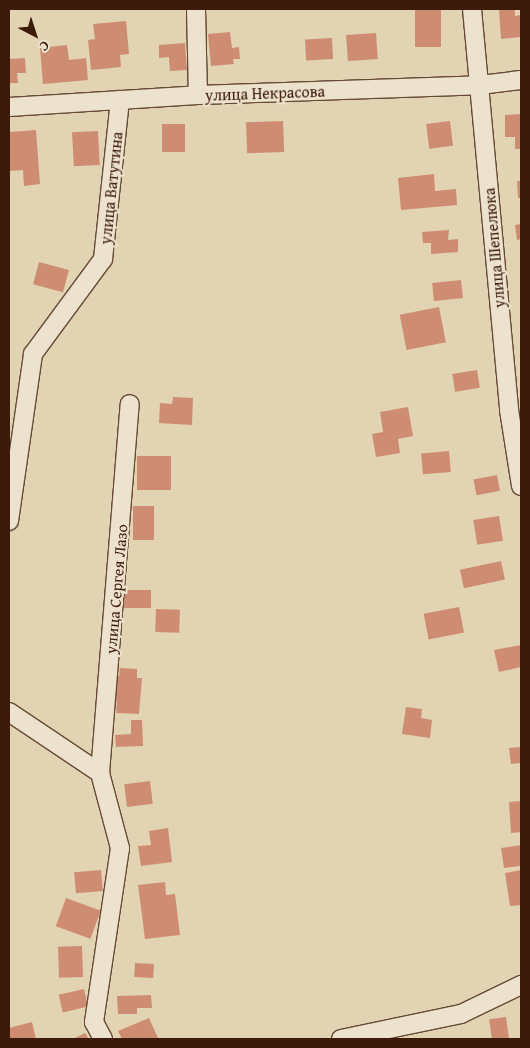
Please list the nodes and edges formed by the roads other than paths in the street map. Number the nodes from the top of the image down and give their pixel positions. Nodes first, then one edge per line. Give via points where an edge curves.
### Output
1 (196, 9) edge
2 (472, 9) edge
3 (521, 80) edge
4 (480, 85) junction
5 (198, 95) junction
6 (120, 100) junction
7 (9, 106) edge
8 (130, 404) dead end
9 (521, 486) edge
10 (9, 521) edge
11 (9, 712) edge
12 (100, 773) junction
13 (521, 985) edge
14 (104, 1039) edge
15 (341, 1039) edge

1 - 5 street
2 - 4 street, улица Шепелюка
3 - 4 street, улица Некрасова
4 - 5 street, улица Некрасова
4 - 9 street, улица Шепелюка via 509,410
5 - 6 street, улица Некрасова
6 - 7 street, улица Некрасова
6 - 10 street, улица Ватутина via 104,259 33,354
8 - 12 street, улица Сергея Лазо
11 - 12 street
12 - 14 street, улица Сергея Лазо via 120,848 94,1022
13 - 15 street via 461,1014

